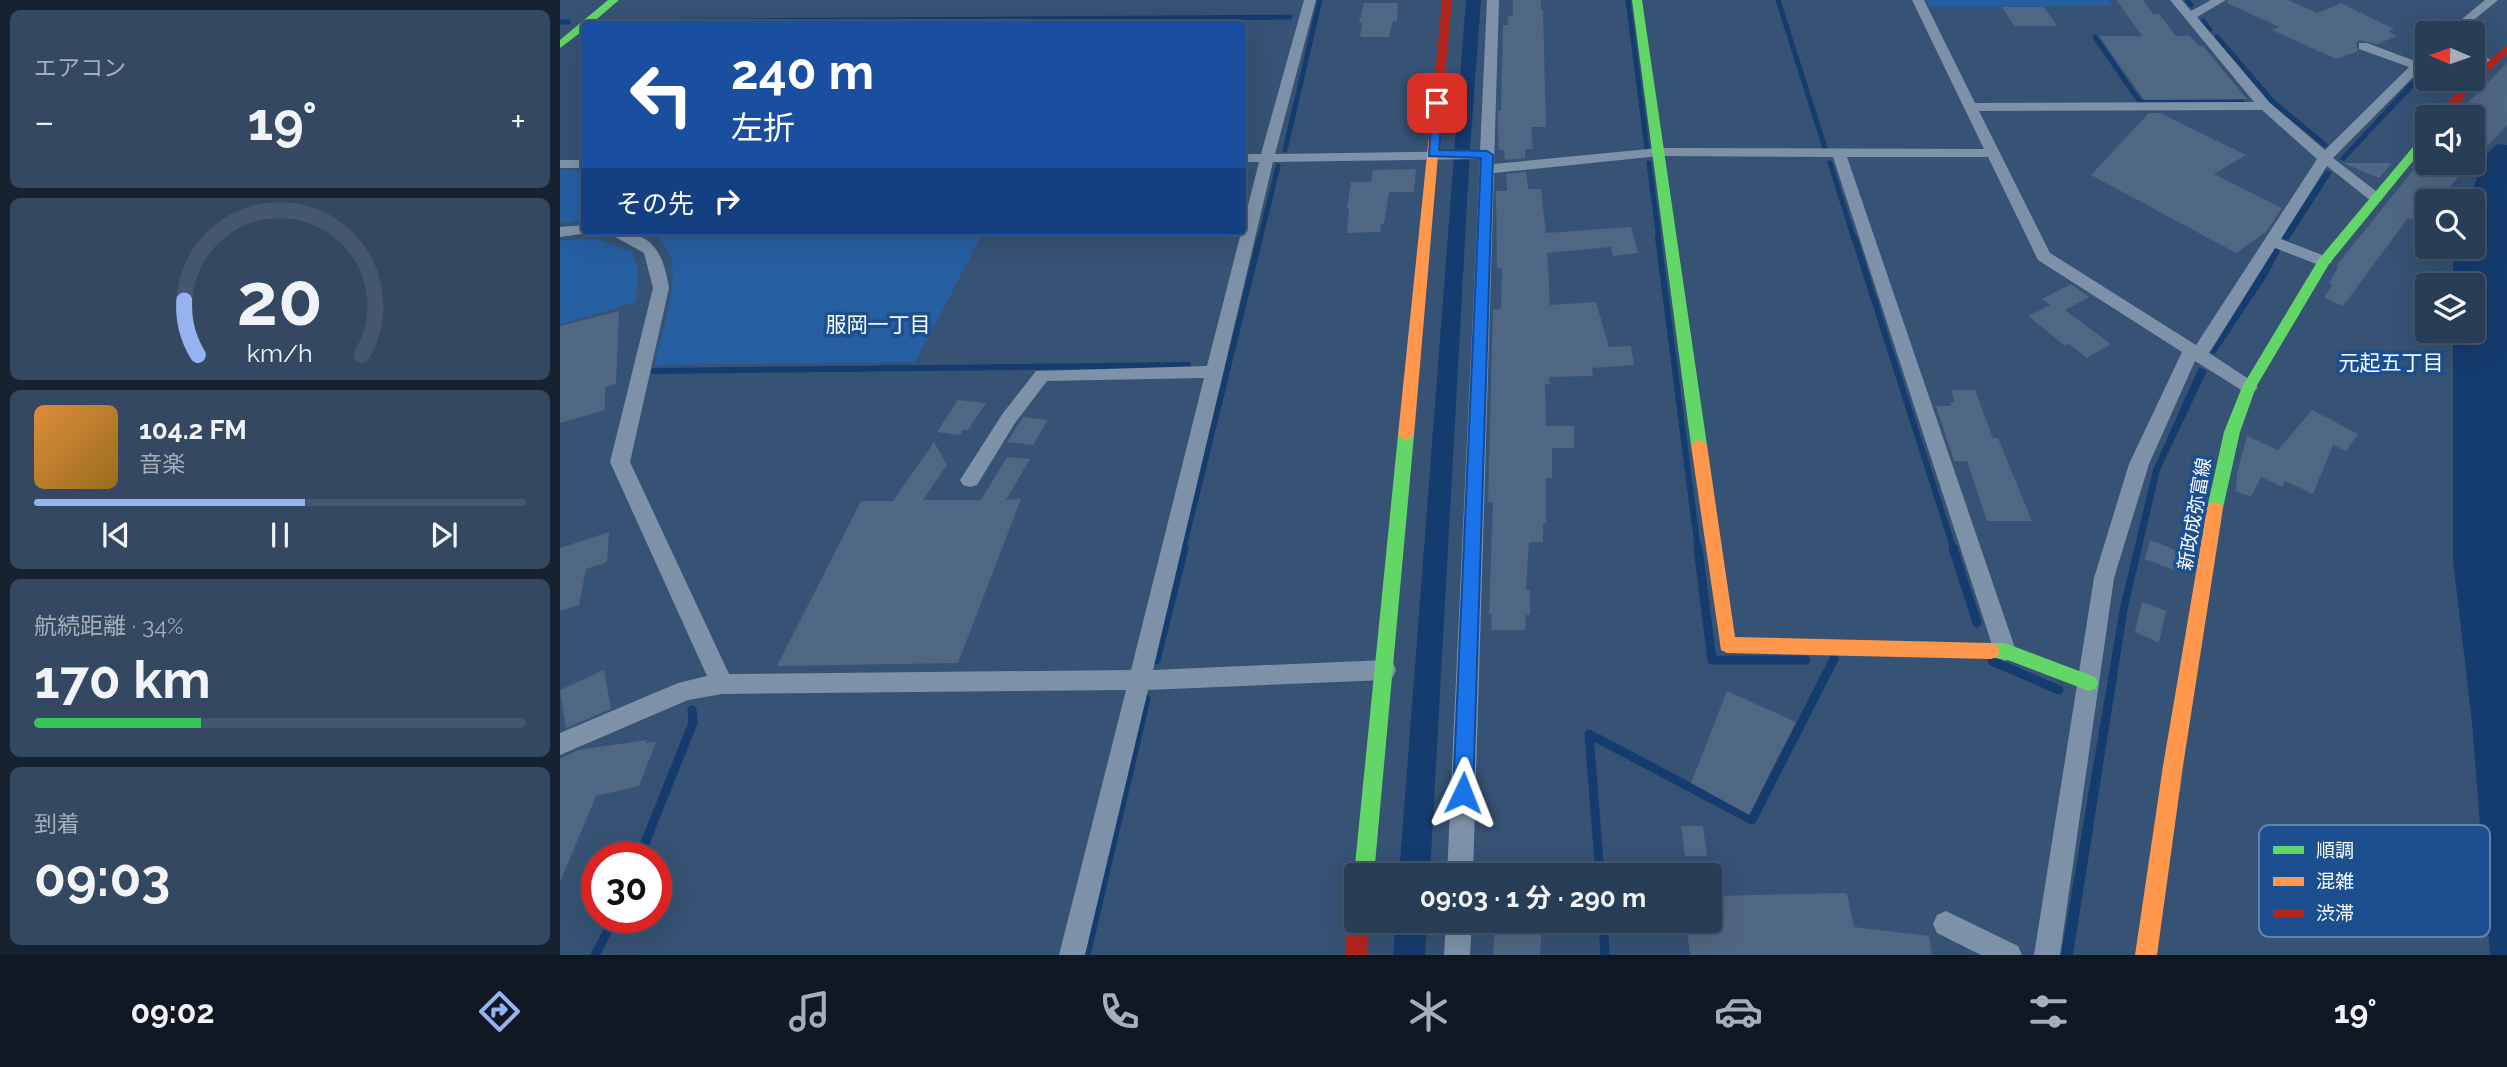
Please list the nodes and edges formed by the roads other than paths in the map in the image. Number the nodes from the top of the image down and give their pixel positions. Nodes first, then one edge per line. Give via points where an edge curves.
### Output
1 (614, 0) edge
2 (1310, 0) edge
3 (1447, 0) edge
4 (1493, 0) edge
5 (1637, 0) edge
6 (1918, 0) edge
7 (2176, 0) edge
8 (2220, 0) edge
9 (2492, 0) edge
10 (2189, 17) junction
11 (589, 21) edge
12 (2466, 21) edge
13 (581, 28) edge
14 (560, 46) edge
15 (2363, 46) dead end
16 (2507, 48) edge
17 (2415, 61) edge
18 (2485, 62) edge
19 (2491, 64) junction
20 (2485, 68) edge
21 (2415, 73) edge
22 (2265, 106) junction
23 (1972, 107) junction
24 (2415, 151) edge
25 (1659, 152) junction
26 (1839, 153) junction
27 (1994, 153) junction
28 (1436, 155) junction
29 (1246, 158) edge
30 (1268, 158) junction
31 (2325, 158) junction
32 (1484, 159) junction
33 (560, 164) edge
34 (581, 164) edge
35 (2376, 198) junction
36 (581, 230) edge
37 (560, 232) edge
38 (626, 235) edge
39 (2273, 241) junction
40 (2324, 262) junction
41 (2195, 354) junction
42 (1216, 372) junction
43 (2249, 387) junction
44 (970, 480) dead end
45 (2005, 651) junction
46 (1385, 670) junction
47 (1141, 680) junction
48 (2089, 682) junction
49 (722, 684) junction
50 (560, 744) edge
51 (1365, 863) edge
52 (1460, 863) edge
53 (1946, 924) dead end
54 (1358, 933) edge
55 (1458, 933) edge
56 (1072, 955) edge
57 (1356, 955) edge
58 (1457, 955) edge
59 (2009, 955) edge
60 (2047, 955) edge
61 (2147, 955) edge

1 - 11 street
2 - 30 street
3 - 28 street
4 - 32 street
5 - 25 street
6 - 23 street
7 - 10 street
8 - 10 street
9 - 12 street
10 - 22 street
13 - 14 street
15 - 17 street
16 - 19 street
18 - 19 street
19 - 20 street
21 - 31 street
22 - 23 street
22 - 31 street
23 - 27 street
24 - 35 street, 新政成弥富線
25 - 26 street
25 - 32 street
25 - 45 street via 1727,645
26 - 27 street
26 - 45 street
27 - 41 street via 2044,256
28 - 30 street
28 - 32 street
28 - 46 street
29 - 30 street
30 - 42 street
31 - 35 street
31 - 39 street
32 - 52 street
33 - 34 street
35 - 40 street, 新政成弥富線
36 - 37 street
38 - 49 street via 650,247 661,288 620,462
39 - 40 street
39 - 41 street
40 - 43 street, 新政成弥富線
41 - 43 street
41 - 48 street via 2139,464 2108,565
42 - 44 street via 1042,375
42 - 47 street
43 - 61 street, 新政成弥富線 via 2219,482
45 - 48 street
46 - 47 street
46 - 51 street
47 - 49 street
47 - 56 street
48 - 60 street
49 - 50 street via 686,690
53 - 59 street
54 - 57 street
55 - 58 street

